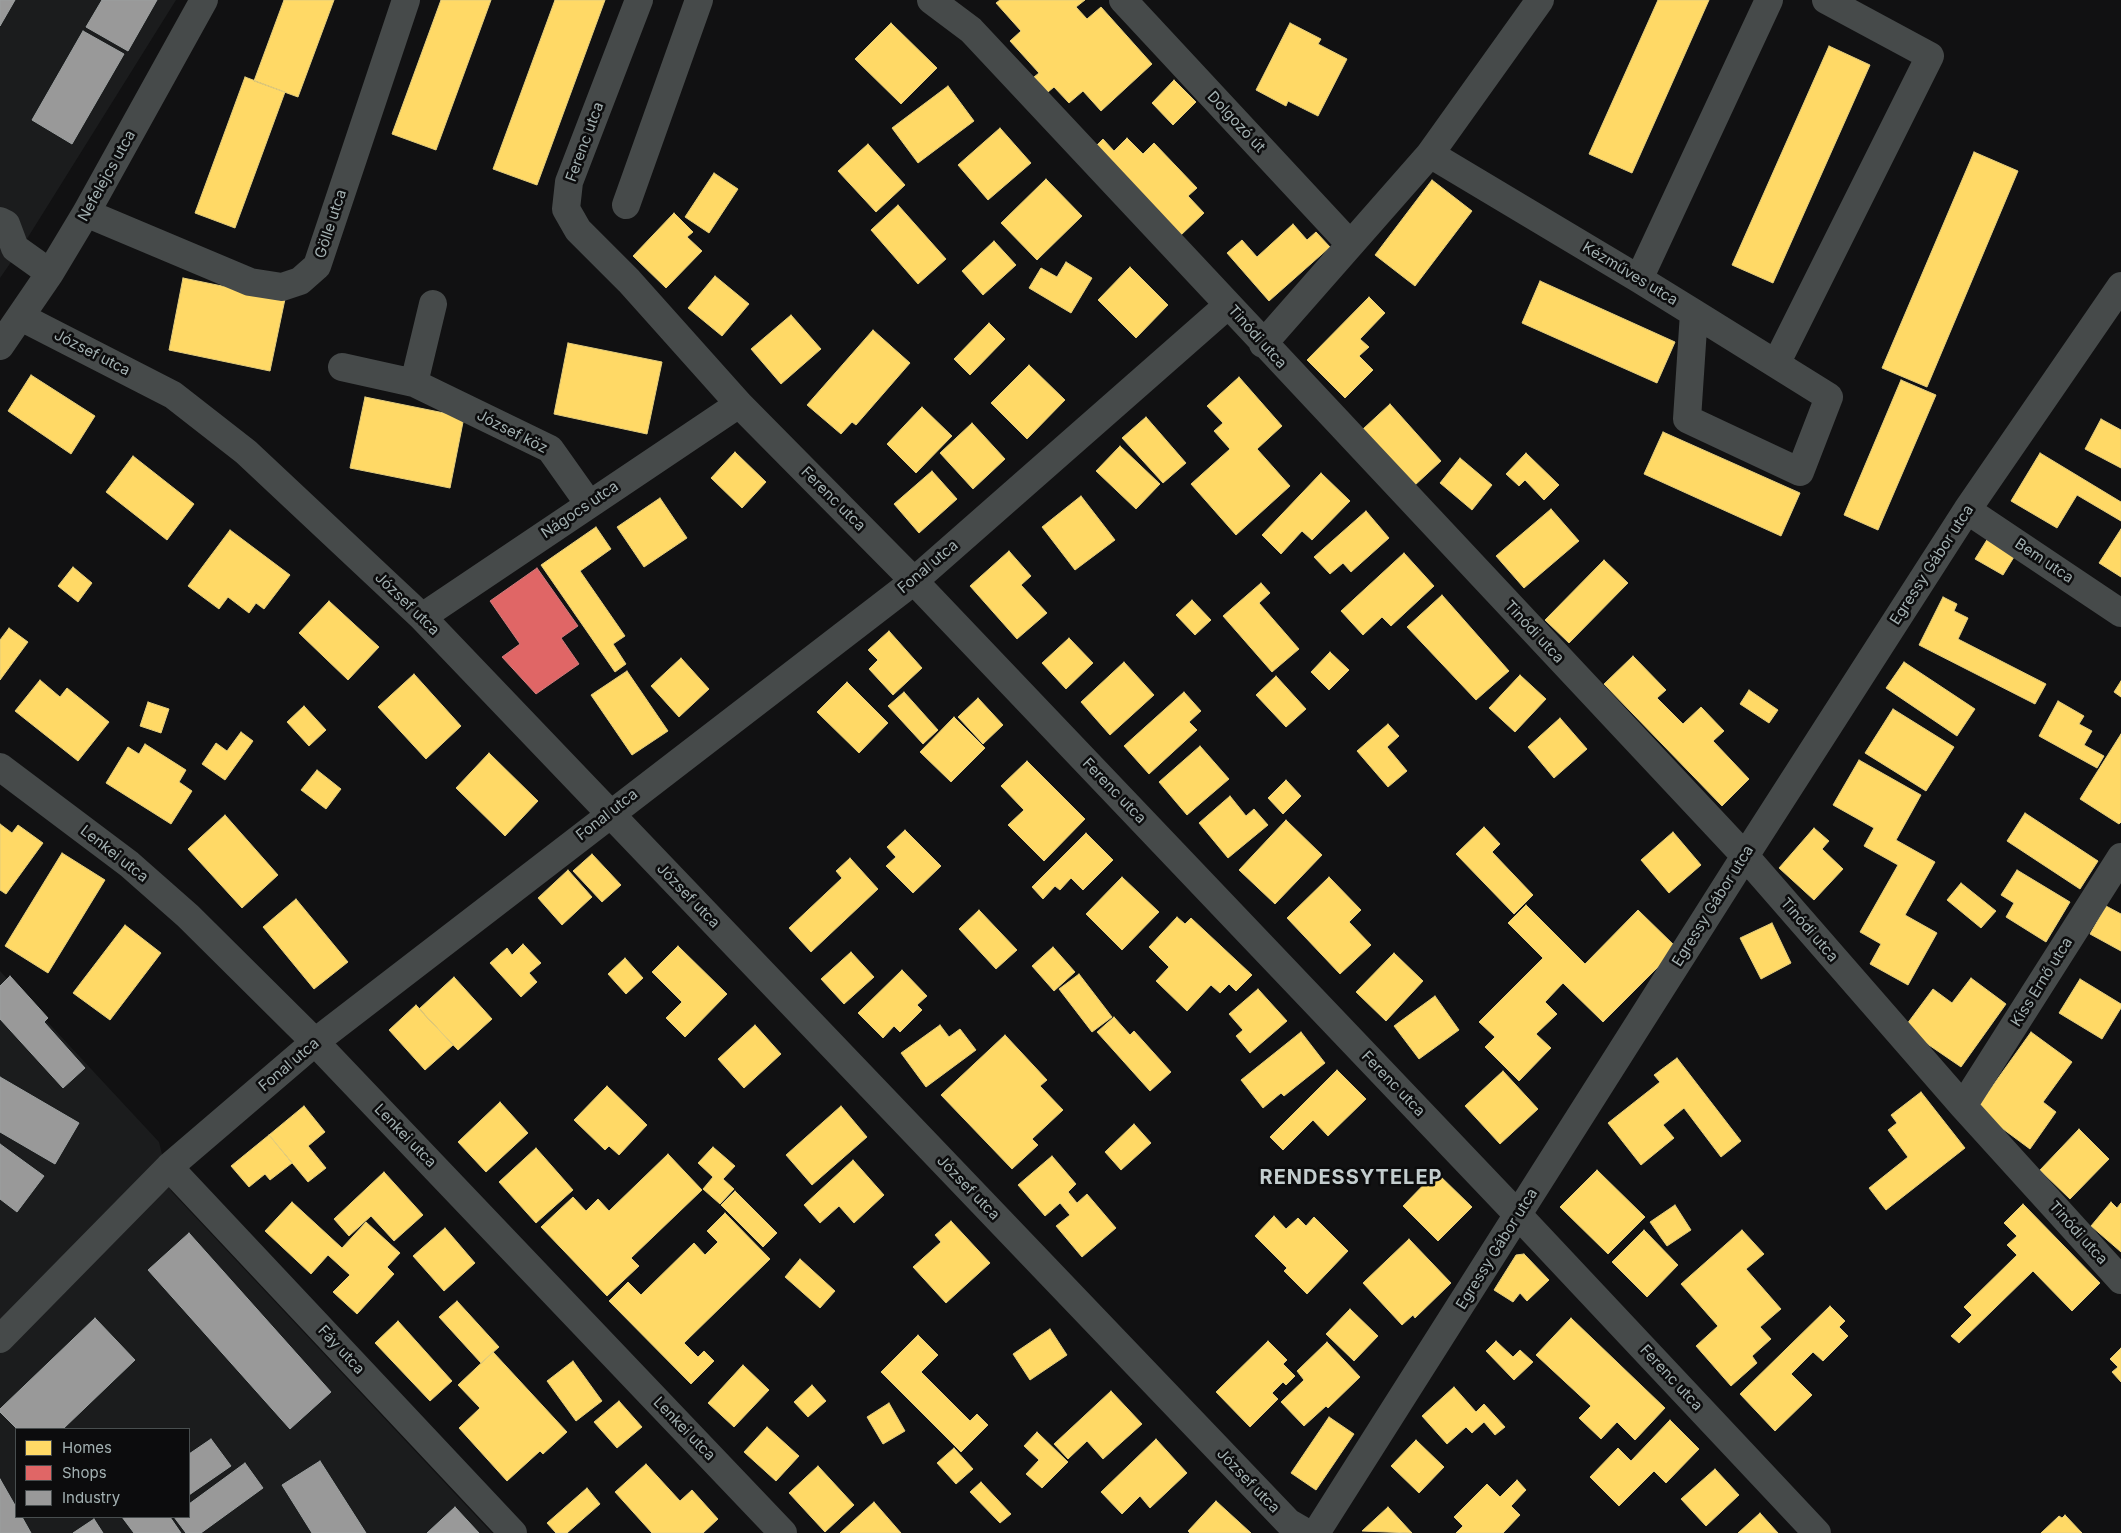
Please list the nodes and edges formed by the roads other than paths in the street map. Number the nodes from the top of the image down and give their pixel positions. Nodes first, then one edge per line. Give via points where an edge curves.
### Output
1 (204, 0) edge
2 (406, 0) edge
3 (639, 0) edge
4 (699, 0) edge
5 (931, 0) edge
6 (1123, 0) edge
7 (1540, 0) edge
8 (1769, 0) edge
9 (1826, 0) edge
10 (1430, 154) junction
11 (626, 205) dead end
12 (86, 213) junction
13 (0, 221) edge
14 (1350, 244) junction
15 (50, 273) junction
16 (1639, 279) junction
17 (2121, 286) edge
18 (433, 304) dead end
19 (1228, 305) junction
20 (1694, 313) junction
21 (21, 317) junction
22 (1263, 344) junction
23 (0, 346) edge
24 (1776, 364) junction
25 (342, 367) dead end
26 (414, 383) junction
27 (739, 404) junction
28 (589, 504) junction
29 (1967, 510) junction
30 (914, 581) junction
31 (2121, 613) edge
32 (422, 617) junction
33 (0, 767) edge
34 (609, 813) junction
35 (1744, 856) junction
36 (2121, 857) edge
37 (315, 1042) junction
38 (1963, 1106) junction
39 (169, 1168) junction
40 (1518, 1216) junction
41 (2121, 1280) edge
42 (0, 1339) edge
43 (513, 1533) edge
44 (783, 1533) edge
45 (1307, 1533) edge
46 (1316, 1533) edge
47 (1817, 1533) edge

1 - 12 street, Nefelejcs utca
2 - 12 street, Gölle utca via 317,266 300,281 282,287 250,282
3 - 27 street, Ferenc utca via 569,182 566,209 578,230
4 - 11 street
5 - 19 street, Tinódi utca via 971,30
6 - 14 street, Dolgozó út
7 - 10 street
8 - 16 street
9 - 24 street via 1930,56
10 - 14 street
10 - 16 street, Kézműves utca
12 - 15 street, Nefelejcs utca
13 - 15 street via 6,224 15,248
14 - 22 street
15 - 21 street, Nefelejcs utca
16 - 20 street, Kézműves utca
17 - 29 street, Egressy Gábor utca
18 - 26 street
19 - 22 street, Tinódi utca
19 - 30 street, Fonal utca
20 - 24 street, Kézműves utca
20 - 24 street, Kézműves utca via 1687,419 1800,472 1829,397
21 - 23 street, Nefelejcs utca
21 - 32 street, József utca via 173,395 246,452
22 - 35 street, Tinódi utca
25 - 26 street, József köz
26 - 28 street, József köz via 550,449
27 - 28 street, Nágocs utca
27 - 30 street, Ferenc utca
28 - 32 street, Nágocs utca
29 - 31 street, Bem utca
29 - 35 street, Egressy Gábor utca
30 - 34 street, Fonal utca
30 - 40 street, Ferenc utca
32 - 34 street, József utca
33 - 37 street, Lenkei utca via 129,864 166,896
34 - 37 street, Fonal utca
34 - 45 street, József utca via 1288,1522
35 - 38 street, Tinódi utca
35 - 40 street, Egressy Gábor utca
36 - 38 street, Kiss Ernő utca
37 - 39 street, Fonal utca
37 - 44 street, Lenkei utca
38 - 41 street, Tinódi utca
39 - 42 street, Fonal utca
39 - 43 street, Fáy utca
40 - 46 street, Egressy Gábor utca
40 - 47 street, Ferenc utca

